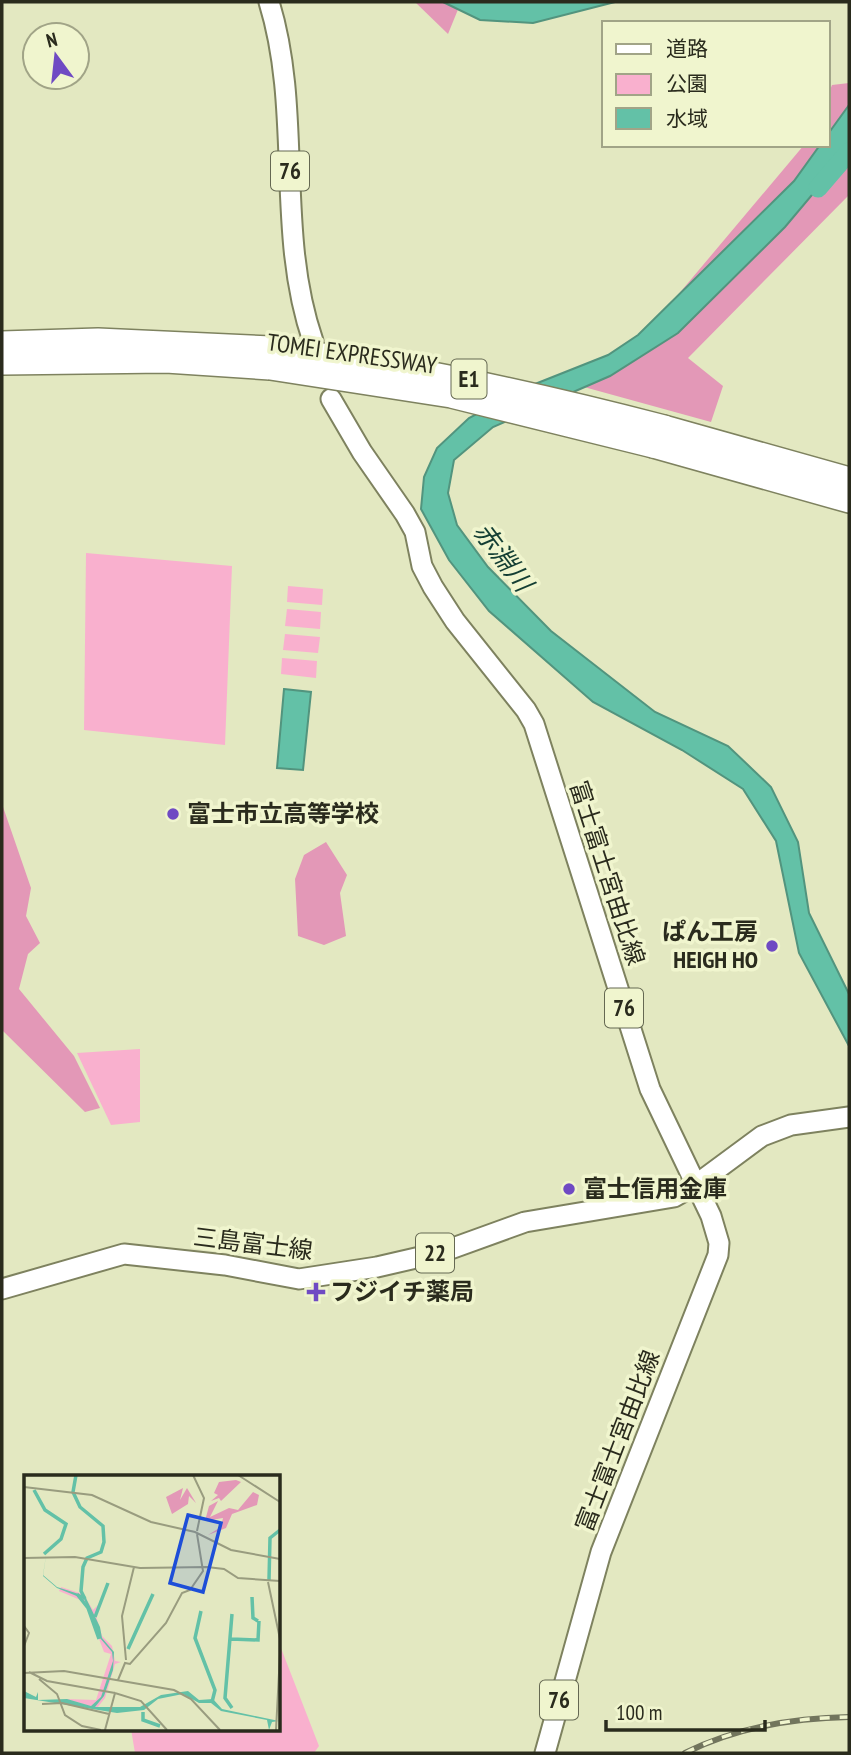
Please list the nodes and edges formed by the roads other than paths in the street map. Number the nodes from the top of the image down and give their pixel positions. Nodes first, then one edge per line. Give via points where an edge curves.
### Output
1 (269, 2) edge
2 (313, 341) dead end
3 (2, 343) edge
4 (270, 358) junction
5 (2, 363) edge
6 (331, 400) dead end
7 (658, 437) junction
8 (849, 479) edge
9 (849, 501) edge
10 (849, 1118) edge
11 (697, 1184) junction
12 (2, 1289) edge
13 (545, 1753) edge

1 - 2 main road, 76 via 286,80 298,285
3 - 4 highway, TOMEI EXPRESSWAY / E1 via 99,340
4 - 5 highway, TOMEI EXPRESSWAY / E1
4 - 7 highway, TOMEI EXPRESSWAY / E1, bridge via 370,360 459,377
6 - 11 main road, 富士富士宮由比線 / 76 via 415,532 422,566 433,587 534,724 650,1089
7 - 8 highway, TOMEI EXPRESSWAY / E1
7 - 9 highway, TOMEI EXPRESSWAY / E1
10 - 11 main road, 三島富士線 / 22 via 791,1125 762,1136
11 - 12 main road, 三島富士線 / 22 via 674,1197 525,1222 442,1252 329,1277 299,1279 124,1254
11 - 13 main road, 富士富士宮由比線 / 76 via 719,1243 718,1255 601,1552

